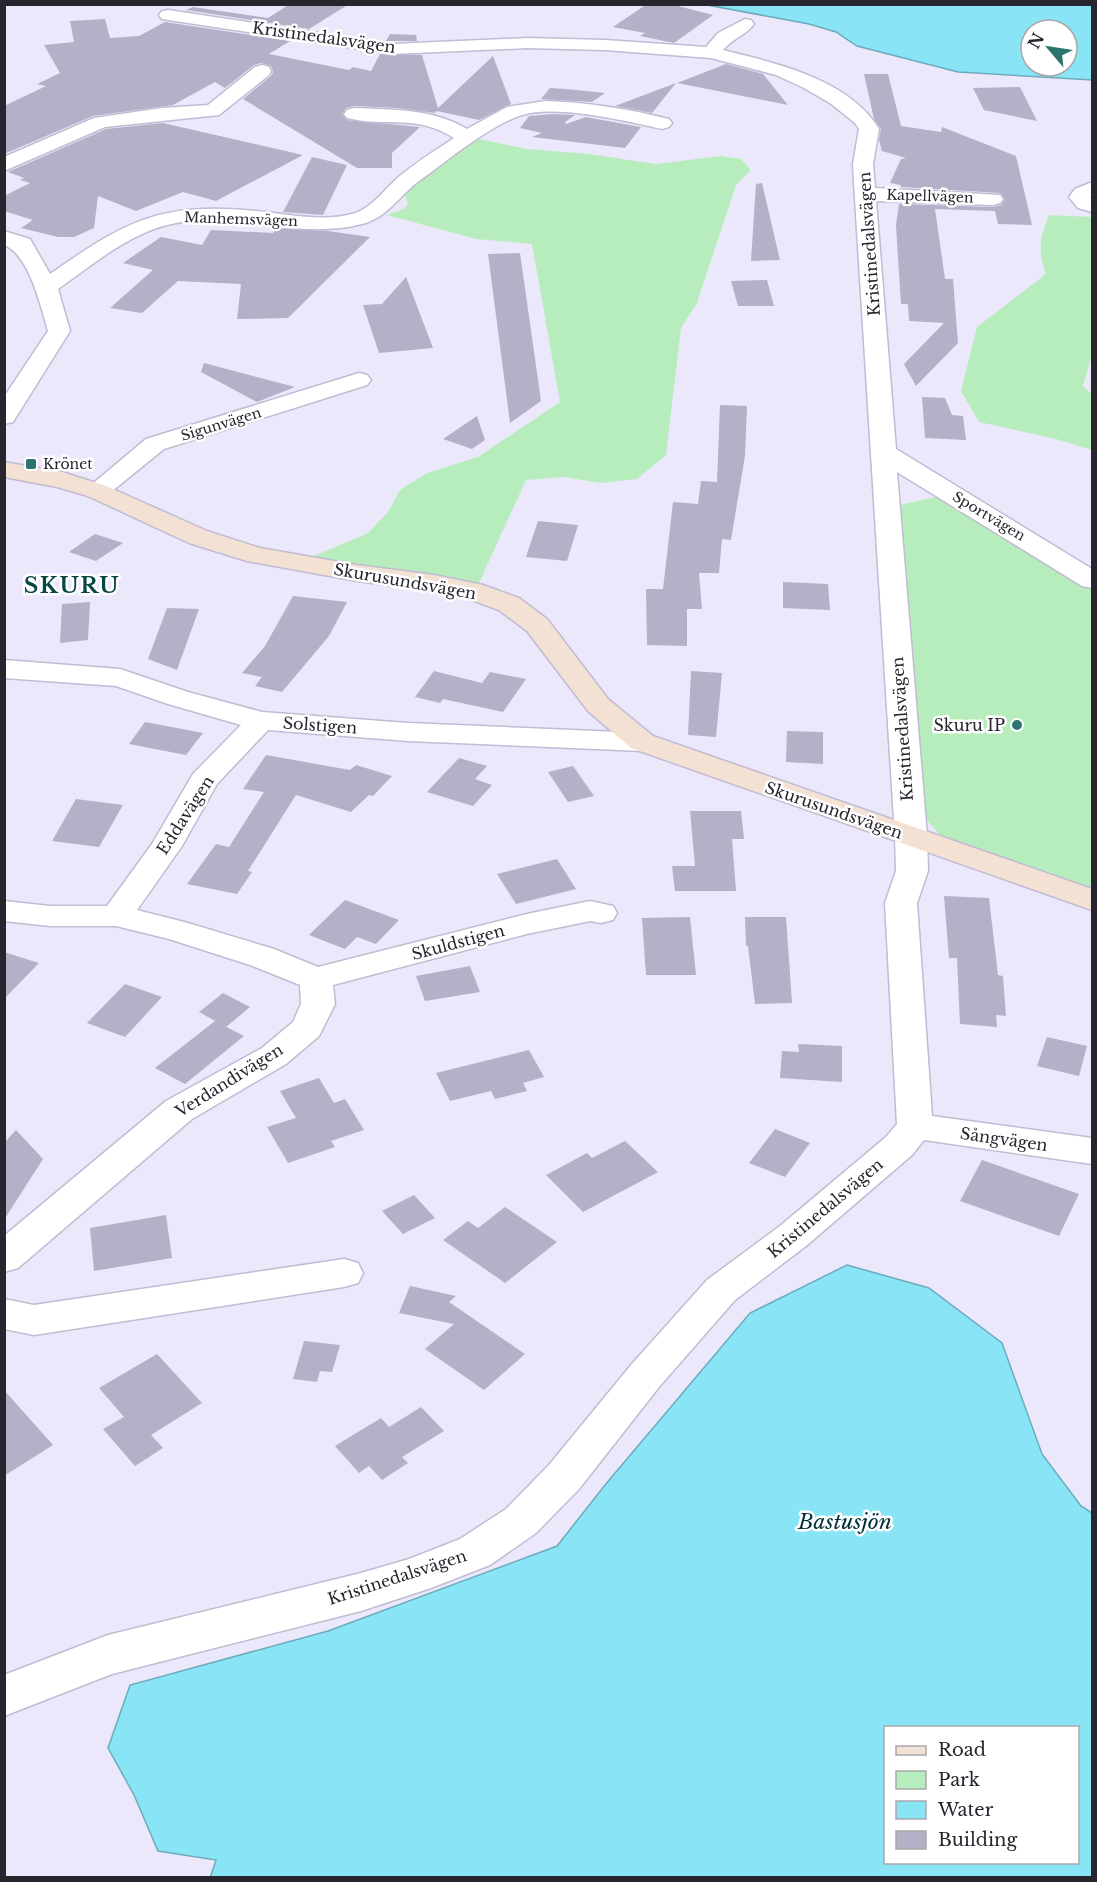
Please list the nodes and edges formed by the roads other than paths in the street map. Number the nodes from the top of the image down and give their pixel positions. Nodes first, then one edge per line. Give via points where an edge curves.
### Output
1 (168, 15) dead end
2 (745, 24) dead end
3 (711, 53) junction
4 (262, 71) dead end
5 (354, 114) dead end
6 (662, 123) dead end
7 (468, 138) junction
8 (4, 165) edge
9 (866, 194) junction
10 (993, 199) dead end
11 (4, 237) edge
12 (45, 287) junction
13 (359, 380) dead end
14 (4, 417) edge
15 (884, 453) junction
16 (4, 469) edge
17 (97, 491) junction
18 (1092, 580) edge
19 (4, 669) edge
20 (261, 721) junction
21 (642, 742) junction
22 (910, 836) junction
23 (1092, 900) edge
24 (4, 911) edge
25 (601, 913) dead end
26 (116, 916) junction
27 (316, 979) junction
28 (915, 1126) junction
29 (1092, 1151) edge
30 (4, 1258) edge
31 (344, 1273) dead end
32 (4, 1314) edge
33 (4, 1696) edge

1 - 3 street, Kristinedalsvägen via 392,49 528,43
2 - 3 street
3 - 9 street, Kristinedalsvägen via 783,71 837,99 863,118 869,129 864,164
4 - 8 street via 212,111 101,122
5 - 7 street via 442,122
6 - 7 street, Manhemsvägen via 618,113 534,106 514,111
7 - 12 street, Manhemsvägen via 404,183 365,217 321,223 191,216 162,220 126,236
9 - 10 street, Kapellvägen
9 - 15 street, Kristinedalsvägen
11 - 12 street via 22,244
12 - 14 street via 59,331
13 - 17 street, Sigunvägen via 154,444
15 - 18 street, Sportvägen
15 - 22 street, Kristinedalsvägen
16 - 17 street, Skurusundsvägen
17 - 21 street, Skurusundsvägen via 198,537 256,555 434,583 509,604 537,625 598,705
19 - 20 street, Solstigen via 120,678
20 - 21 street, Solstigen
20 - 26 street, Eddavägen via 204,780 166,846
21 - 22 street, Skurusundsvägen
22 - 23 street, Skurusundsvägen
22 - 28 street, Kristinedalsvägen via 912,871 901,903
24 - 26 street
25 - 27 street, Skuldstigen via 527,924
26 - 27 street via 176,930
27 - 30 street, Verdandivägen via 318,1004 307,1028 274,1056 179,1110
28 - 29 street, Sångvägen
28 - 33 street, Kristinedalsvägen via 899,1146 793,1236 721,1290 564,1476 521,1521 475,1552 361,1593 108,1655
31 - 32 street via 34,1320

